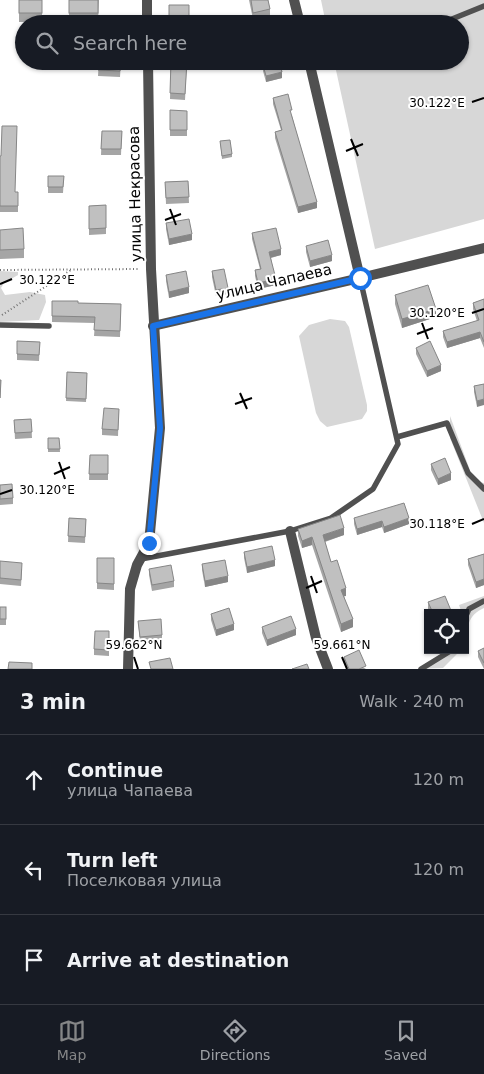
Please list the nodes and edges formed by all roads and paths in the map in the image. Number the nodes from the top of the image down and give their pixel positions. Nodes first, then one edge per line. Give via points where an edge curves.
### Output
1 (147, 0) edge
2 (294, 0) edge
3 (484, 6) edge
4 (147, 15) edge
5 (298, 15) edge
6 (462, 15) edge
7 (148, 70) edge
8 (311, 70) edge
9 (484, 248) edge
10 (73, 268) junction
11 (151, 269) junction
12 (0, 270) edge
13 (360, 278) junction
14 (0, 317) edge
15 (0, 325) edge
16 (49, 326) dead end
17 (153, 326) junction
18 (397, 437) junction
19 (484, 489) edge
20 (290, 531) junction
21 (141, 559) junction
22 (484, 601) edge
23 (469, 609) edge
24 (445, 654) edge
25 (128, 669) edge
26 (328, 669) edge
27 (421, 669) edge

1 - 4 street
2 - 5 street
3 - 6 lane
7 - 11 street, улица Некрасова
8 - 13 street
9 - 13 street, улица Чапаева
10 - 11 path
10 - 12 path
10 - 14 path
11 - 17 street, улица Некрасова
13 - 17 street, улица Чапаева
13 - 18 lane
15 - 16 lane
17 - 21 street, улица Некрасова via 160,428 149,543
18 - 19 lane via 447,423 468,473
18 - 20 lane via 398,444 373,489 331,518
20 - 21 lane
20 - 26 street via 316,638
21 - 25 street, улица Некрасова via 130,589
22 - 23 lane
24 - 27 lane

